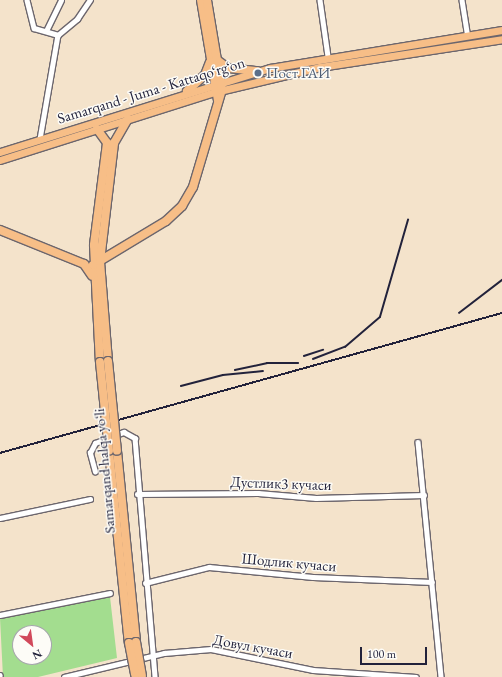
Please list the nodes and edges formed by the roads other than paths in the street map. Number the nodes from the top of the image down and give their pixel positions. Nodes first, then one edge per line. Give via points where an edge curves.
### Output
1 (27, 0) edge
2 (61, 0) edge
3 (90, 0) edge
4 (201, 0) edge
5 (207, 0) edge
6 (320, 0) edge
7 (462, 0) edge
8 (502, 30) edge
9 (46, 31) junction
10 (58, 35) junction
11 (468, 36) junction
12 (502, 39) edge
13 (328, 56) junction
14 (213, 59) junction
15 (258, 70) junction
16 (217, 81) junction
17 (187, 91) junction
18 (219, 91) junction
19 (128, 119) junction
20 (98, 129) junction
21 (40, 139) junction
22 (0, 152) edge
23 (0, 160) edge
24 (0, 230) edge
25 (115, 253) junction
26 (96, 263) junction
27 (100, 273) junction
28 (95, 288) junction
29 (104, 361) junction
30 (418, 442) dead end
31 (95, 472) dead end
32 (137, 494) junction
33 (424, 495) junction
34 (90, 499) dead end
35 (0, 518) edge
36 (432, 582) junction
37 (145, 583) junction
38 (110, 594) dead end
39 (0, 615) edge
40 (151, 656) junction
41 (139, 676) edge
42 (64, 677) edge
43 (155, 677) edge
44 (416, 677) edge
45 (441, 677) edge

1 - 9 street via 34,28
2 - 9 street
3 - 10 street via 77,19
4 - 14 highway
5 - 14 highway
6 - 13 street
7 - 11 street
8 - 11 main road, Samarqand - Juma - Kattaqo‘rg‘on
9 - 10 street
10 - 21 street
11 - 13 main road, Samarqand - Juma - Kattaqo‘rg‘on
12 - 18 main road, Samarqand - Juma - Kattaqo‘rg‘on via 320,67
13 - 15 main road, Samarqand - Juma - Kattaqo‘rg‘on
14 - 15 highway via 228,68
14 - 16 highway
14 - 17 highway via 205,75
15 - 16 main road, Samarqand - Juma - Kattaqo‘rg‘on
16 - 17 main road, Samarqand - Juma - Kattaqo‘rg‘on
16 - 18 highway
17 - 21 main road, Samarqand - Juma - Kattaqo‘rg‘on
18 - 19 main road, Samarqand - Juma - Kattaqo‘rg‘on
18 - 25 highway via 198,173 182,206 166,221
19 - 20 main road, Samarqand - Juma - Kattaqo‘rg‘on
19 - 26 highway, Samarqand halqa yoʻli via 114,143
20 - 23 main road, Samarqand - Juma - Kattaqo‘rg‘on
20 - 26 highway, Samarqand halqa yoʻli via 107,143
21 - 22 main road, Samarqand - Juma - Kattaqo‘rg‘on
24 - 28 highway via 84,264
25 - 26 highway
25 - 27 highway via 104,262
26 - 27 highway, Samarqand halqa yoʻli
26 - 28 highway, Samarqand halqa yoʻli
27 - 29 highway, Samarqand halqa yoʻli
28 - 29 highway, Samarqand halqa yoʻli
29 - 41 highway, Samarqand halqa yoʻli, bridge via 133,642
30 - 33 street
31 - 32 street via 90,453 94,443 102,438 128,433 135,438
32 - 33 street, Дустлик3 кучаси via 258,493 316,498
32 - 37 street
33 - 36 street
34 - 35 street
36 - 37 street, Шодлик кучаси via 312,577 209,567
36 - 45 street
37 - 40 street
38 - 39 street
40 - 42 street, Довул кучаси
40 - 43 street
40 - 44 street, Довул кучаси via 211,649 313,670

